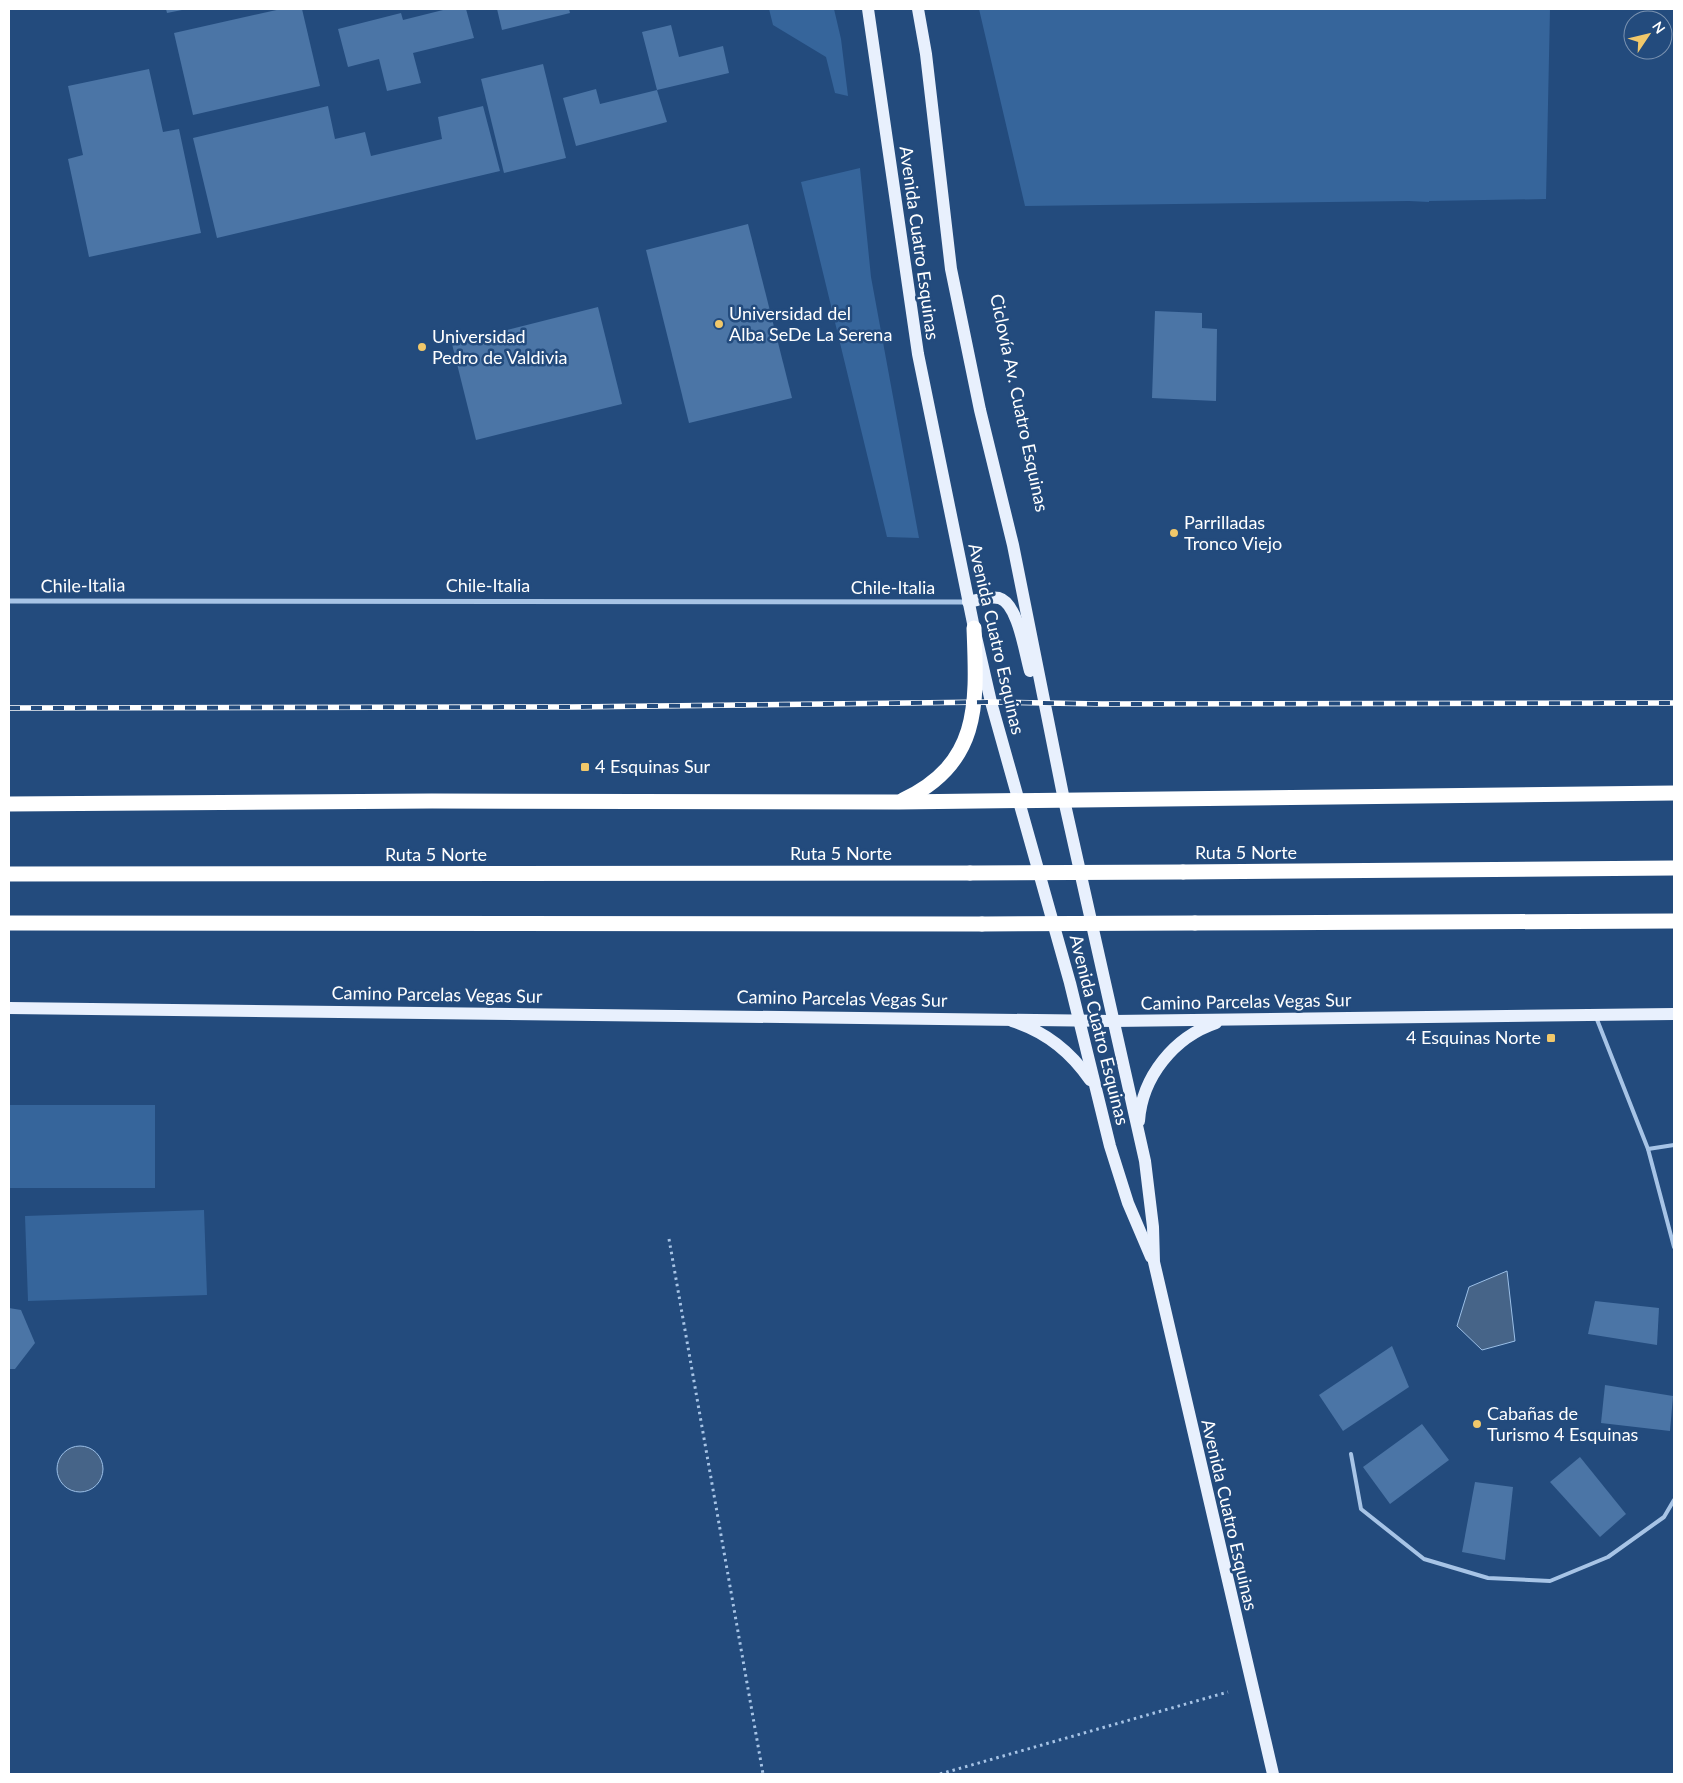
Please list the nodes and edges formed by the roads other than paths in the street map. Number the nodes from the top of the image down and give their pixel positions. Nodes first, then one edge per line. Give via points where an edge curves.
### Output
1 (868, 9) edge
2 (918, 9) edge
3 (9, 601) edge
4 (968, 602) junction
5 (974, 628) junction
6 (1042, 695) junction
7 (1674, 793) edge
8 (1064, 800) junction
9 (1018, 801) junction
10 (899, 802) junction
11 (9, 804) edge
12 (1674, 868) edge
13 (9, 874) edge
14 (1674, 921) edge
15 (9, 923) edge
16 (9, 1008) edge
17 (1674, 1014) edge
18 (1595, 1015) junction
19 (1000, 1018) junction
20 (1078, 1019) junction
21 (1113, 1020) junction
22 (1225, 1020) junction
23 (1094, 1086) junction
24 (1138, 1131) junction
25 (1674, 1145) edge
26 (1648, 1149) junction
27 (1674, 1247) edge
28 (1154, 1262) junction
29 (1351, 1454) dead end
30 (1674, 1500) edge
31 (1272, 1774) edge

1 - 4 main road, Avenida Cuatro Esquinas via 918,354
2 - 6 main road, Avenida Cuatro Esquinas via 951,269 980,410 1013,545
3 - 4 street, Chile-Italia
4 - 5 main road, Avenida Cuatro Esquinas
4 - 6 main road via 1000,598 1009,604 1033,682
5 - 9 main road, Avenida Cuatro Esquinas
5 - 10 highway via 977,688 973,715 959,752 940,778
6 - 8 main road, Avenida Cuatro Esquinas
7 - 8 highway
8 - 9 highway
8 - 21 main road, Avenida Cuatro Esquinas
9 - 10 highway
9 - 20 main road, Avenida Cuatro Esquinas
10 - 11 highway
12 - 13 highway, Ruta 5 Norte, bridge
14 - 15 highway, bridge
16 - 19 main road, Camino Parcelas Vegas Sur
17 - 18 main road, Camino Parcelas Vegas Sur
18 - 22 main road, Camino Parcelas Vegas Sur
18 - 26 lane
19 - 20 main road, Camino Parcelas Vegas Sur
19 - 23 main road via 1054,1042 1076,1062
20 - 21 main road, Camino Parcelas Vegas Sur
20 - 23 main road, Avenida Cuatro Esquinas
21 - 22 main road, Camino Parcelas Vegas Sur
21 - 24 main road, Avenida Cuatro Esquinas
22 - 24 main road via 1204,1027 1166,1055 1145,1092
23 - 28 main road, Avenida Cuatro Esquinas via 1128,1203
24 - 28 main road, Avenida Cuatro Esquinas via 1150,1191
25 - 26 lane
26 - 27 lane
28 - 31 main road, Avenida Cuatro Esquinas
29 - 30 lane via 1361,1509 1424,1559 1488,1578 1550,1581 1608,1557 1664,1517

